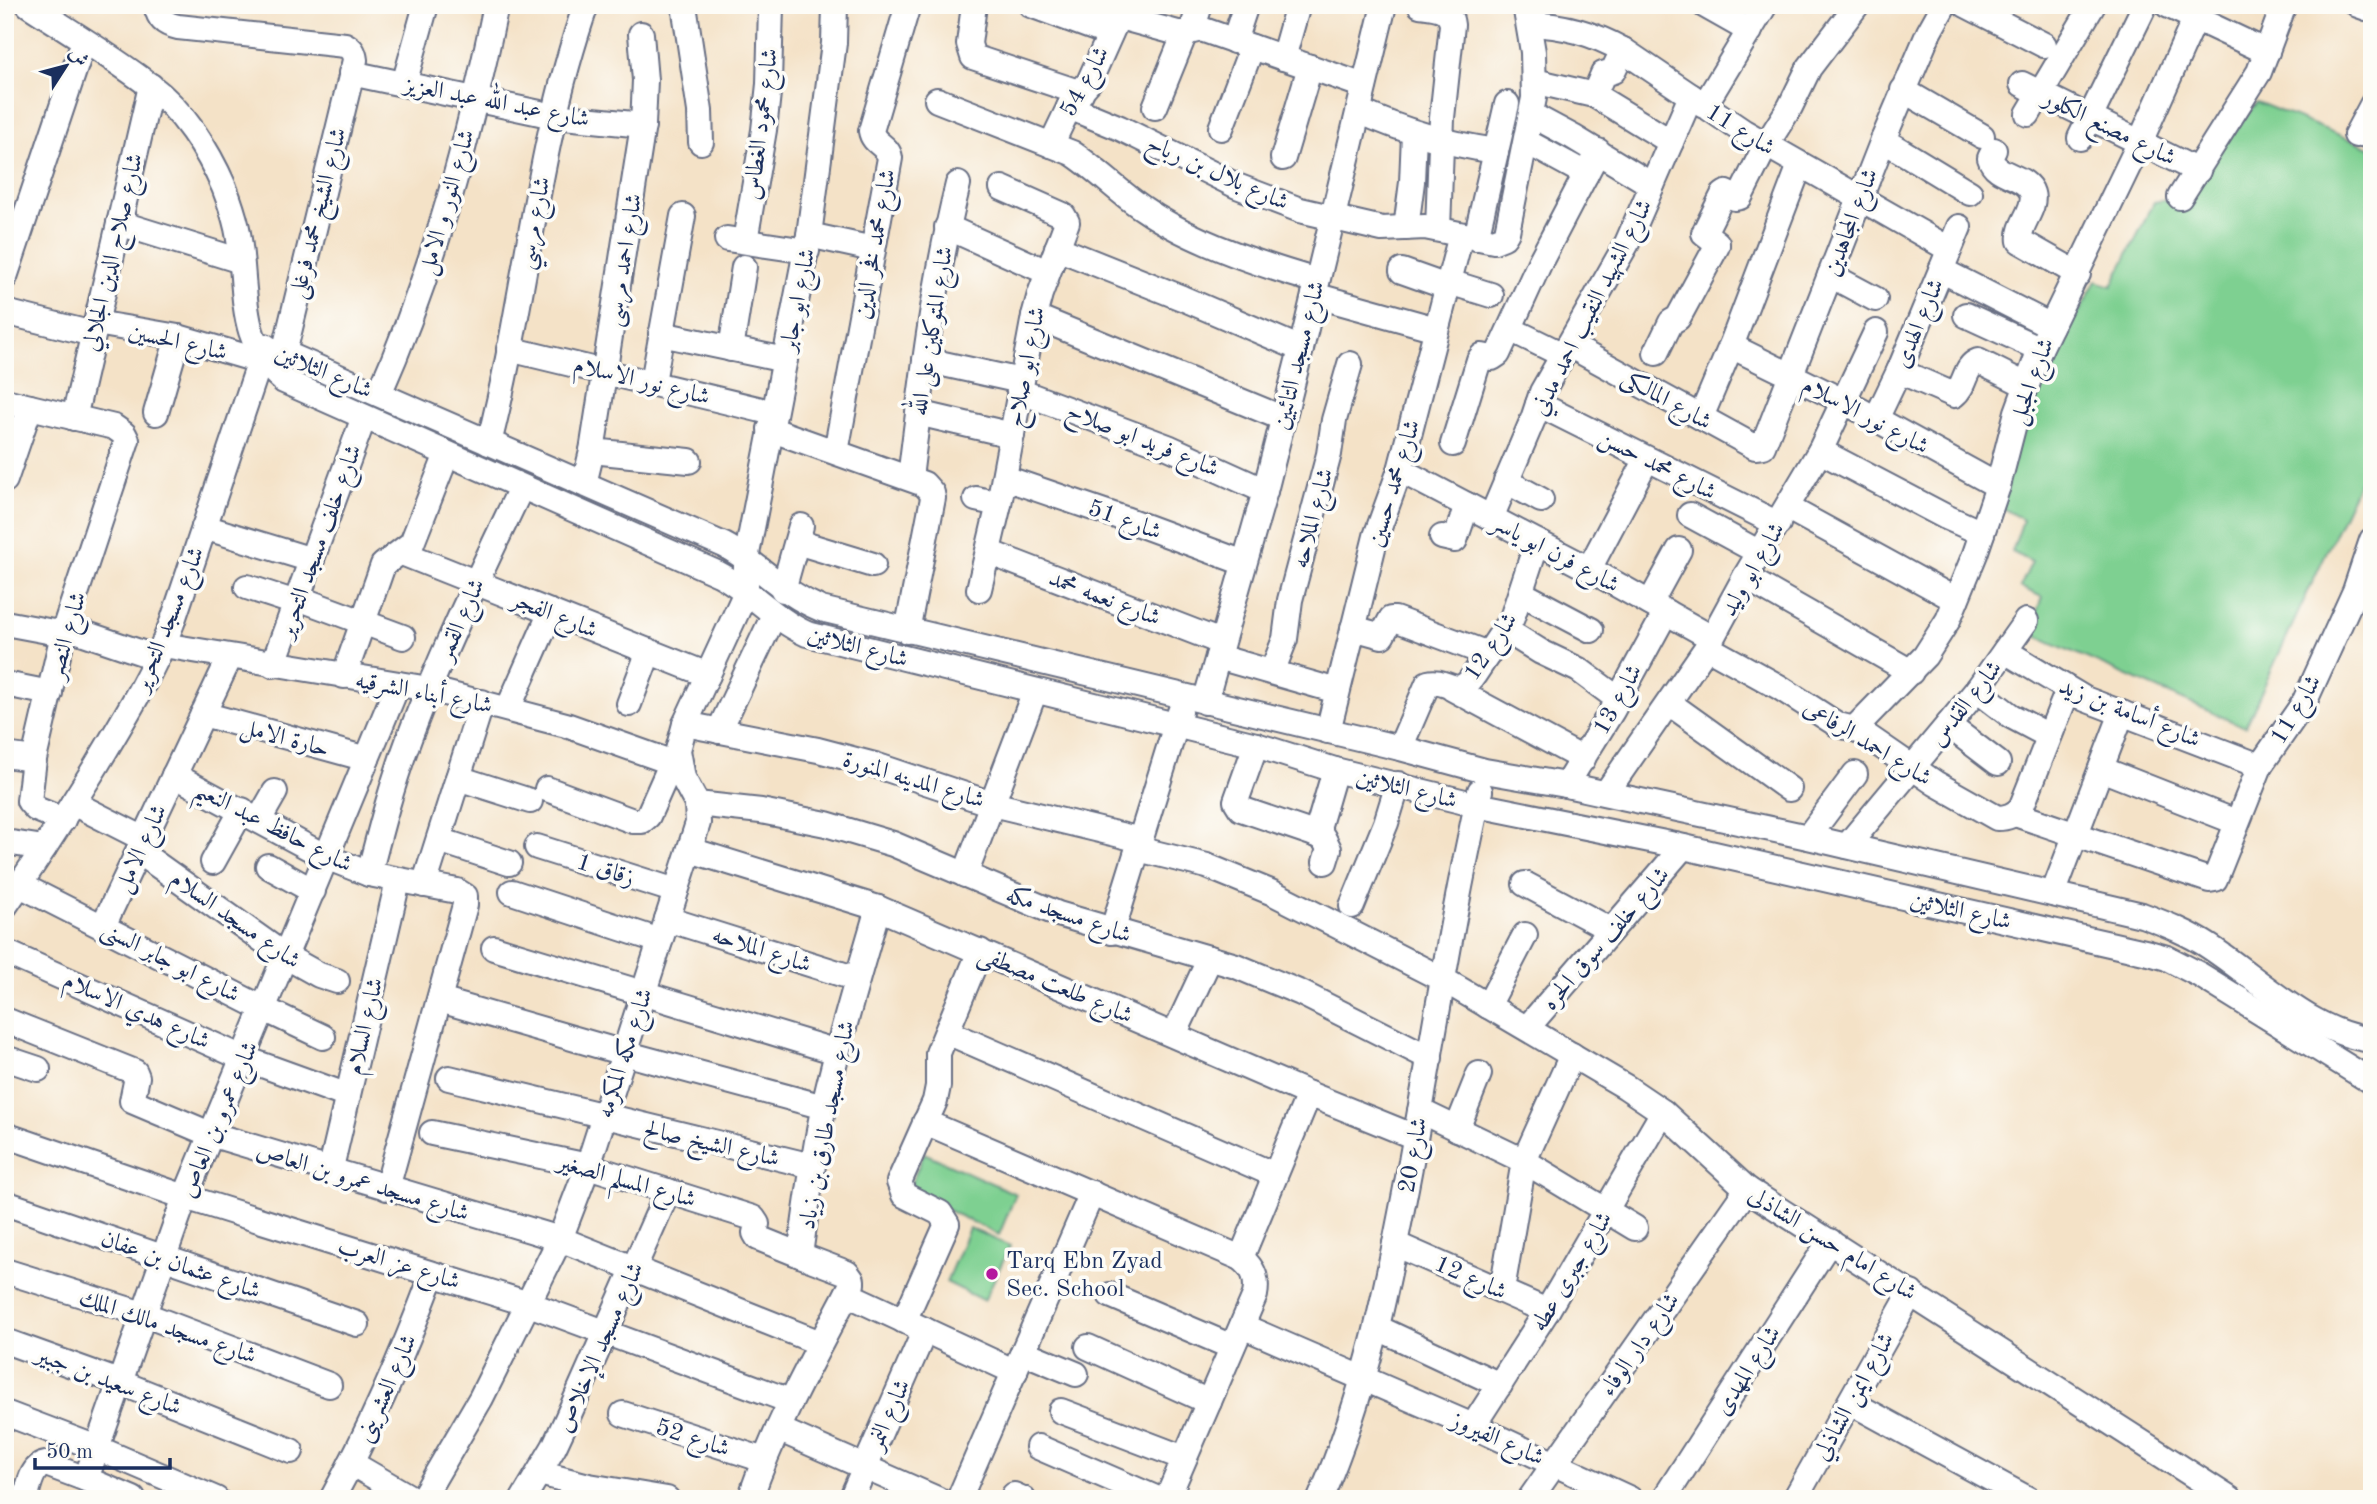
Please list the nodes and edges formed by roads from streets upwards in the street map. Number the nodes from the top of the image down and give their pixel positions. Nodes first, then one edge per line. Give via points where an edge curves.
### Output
1 (29, 5) edge
2 (156, 5) edge
3 (426, 5) edge
4 (496, 5) edge
5 (586, 5) edge
6 (684, 5) edge
7 (771, 5) edge
8 (835, 5) edge
9 (908, 5) edge
10 (974, 5) edge
11 (1031, 5) edge
12 (1200, 5) edge
13 (1246, 5) edge
14 (1298, 5) edge
15 (1384, 5) edge
16 (1704, 5) edge
17 (1765, 5) edge
18 (1857, 5) edge
19 (1944, 5) edge
20 (1966, 5) edge
21 (2093, 5) edge
22 (2144, 5) edge
23 (2167, 5) edge
24 (2284, 5) edge
25 (2358, 5) edge
26 (1432, 6) edge
27 (2372, 10) edge
28 (1527, 15) edge
29 (1568, 16) edge
30 (1112, 19) edge
31 (2195, 19) junction
32 (1750, 31) junction
33 (1189, 32) junction
34 (641, 34) dead end
35 (84, 41) junction
36 (1243, 44) junction
37 (2044, 45) dead end
38 (1623, 50) junction
39 (2267, 52) junction
40 (1283, 58) junction
41 (1310, 67) junction
42 (351, 74) junction
43 (1534, 81) junction
44 (404, 85) junction
45 (151, 86) junction
46 (1364, 86) junction
47 (1903, 90) junction
48 (1594, 95) junction
49 (477, 100) junction
50 (937, 100) dead end
51 (1075, 100) junction
52 (1698, 101) junction
53 (1507, 104) dead end
54 (2372, 105) edge
55 (1155, 107) dead end
56 (1359, 111) junction
57 (1532, 115) junction
58 (554, 116) junction
59 (643, 125) junction
60 (2085, 127) junction
61 (1221, 128) dead end
62 (1414, 134) junction
63 (2356, 135) dead end
64 (1883, 140) junction
65 (701, 142) dead end
66 (1441, 142) junction
67 (1527, 142) junction
68 (1671, 142) junction
69 (2140, 142) junction
70 (1051, 145) junction
71 (1766, 145) junction
72 (1496, 151) junction
73 (1598, 151) junction
74 (1283, 158) dead end
75 (1800, 165) junction
76 (2198, 171) junction
77 (1586, 174) junction
78 (958, 184) dead end
79 (1652, 185) junction
80 (1002, 188) dead end
81 (1970, 193) dead end
82 (1859, 197) junction
83 (2180, 197) dead end
84 (683, 216) dead end
85 (1332, 219) junction
86 (119, 223) junction
87 (947, 227) junction
88 (1406, 228) junction
89 (1467, 236) junction
90 (10, 243) edge
91 (808, 243) junction
92 (1057, 248) junction
93 (873, 249) junction
94 (1950, 249) junction
95 (241, 261) junction
96 (744, 267) dead end
97 (1402, 271) dead end
98 (1047, 272) junction
99 (2078, 274) junction
100 (1830, 275) junction
101 (5, 277) edge
102 (1448, 284) junction
103 (1315, 288) junction
104 (1492, 295) dead end
105 (1875, 299) dead end
106 (5, 313) edge
107 (1966, 315) dead end
108 (1034, 316) junction
109 (2051, 326) junction
110 (94, 329) junction
111 (1436, 329) junction
112 (1510, 329) junction
113 (1876, 332) dead end
114 (662, 334) junction
115 (178, 337) junction
116 (1731, 346) junction
117 (509, 349) junction
118 (731, 349) junction
119 (1301, 349) junction
120 (2040, 349) junction
121 (1566, 350) junction
122 (265, 352) junction
123 (1656, 353) dead end
124 (785, 360) junction
125 (925, 360) junction
126 (1350, 364) dead end
127 (1899, 370) junction
128 (606, 371) junction
129 (1791, 376) junction
130 (653, 383) junction
131 (2026, 385) junction
132 (1020, 386) junction
133 (379, 394) junction
134 (5, 401) edge
135 (1845, 402) junction
136 (1538, 404) junction
137 (30, 407) junction
138 (156, 412) dead end
139 (918, 413) junction
140 (364, 417) junction
141 (1701, 417) junction
142 (74, 418) junction
143 (1282, 418) junction
144 (1876, 419) junction
145 (772, 421) junction
146 (1012, 435) junction
147 (1766, 442) joint
148 (489, 443) junction
149 (1453, 444) dead end
150 (592, 451) junction
151 (1820, 451) junction
152 (836, 452) junction
153 (447, 454) junction
154 (1647, 459) junction
155 (689, 461) dead end
156 (1400, 470) junction
157 (910, 478) junction
158 (1005, 478) junction
159 (5, 480) edge
160 (1506, 481) junction
161 (584, 484) junction
162 (1998, 486) junction
163 (520, 488) junction
164 (1265, 491) junction
165 (1541, 500) dead end
166 (1467, 505) junction
167 (1690, 515) dead end
168 (1783, 516) junction
169 (1491, 518) junction
170 (204, 527) junction
171 (1982, 533) junction
172 (1442, 537) dead end
173 (2372, 540) edge
174 (1537, 542) junction
175 (1679, 550) dead end
176 (988, 552) junction
177 (402, 553) junction
178 (1759, 553) junction
179 (746, 559) junction
180 (312, 560) junction
181 (1244, 564) junction
182 (873, 565) dead end
183 (1589, 569) junction
184 (1745, 577) junction
185 (476, 582) junction
186 (247, 587) dead end
187 (979, 589) dead end
188 (783, 590) junction
189 (2363, 591) edge
190 (746, 592) junction
191 (1521, 593) junction
192 (1956, 600) junction
193 (297, 601) junction
194 (1658, 608) junction
195 (551, 612) junction
196 (774, 615) junction
197 (2025, 621) dead end
198 (363, 622) junction
199 (5, 623) edge
200 (1353, 628) junction
201 (1504, 629) junction
202 (1591, 630) dead end
203 (64, 631) junction
204 (907, 631) junction
205 (403, 637) dead end
206 (1709, 642) junction
207 (1219, 649) junction
208 (160, 651) junction
209 (649, 651) junction
210 (2005, 652) junction
211 (1488, 654) junction
212 (230, 657) junction
213 (273, 665) junction
214 (1272, 673) junction
215 (1911, 673) junction
216 (708, 675) junction
217 (344, 676) junction
218 (5, 684) edge
219 (398, 684) junction
220 (1453, 688) junction
221 (429, 689) junction
222 (1977, 690) junction
223 (2067, 690) junction
224 (1035, 691) junction
225 (1337, 691) junction
226 (50, 693) junction
227 (1618, 699) junction
228 (1194, 700) junction
229 (482, 702) junction
230 (629, 704) dead end
231 (1669, 704) junction
232 (508, 709) junction
233 (2122, 713) junction
234 (203, 714) junction
235 (685, 724) junction
236 (1176, 725) junction
237 (1948, 725) junction
238 (1854, 729) junction
239 (719, 731) junction
240 (1328, 731) junction
241 (2049, 736) junction
242 (1256, 745) junction
243 (1400, 748) junction
244 (5, 755) edge
245 (367, 759) junction
246 (1583, 759) junction
247 (34, 760) junction
248 (1998, 763) dead end
249 (676, 764) junction
250 (2260, 765) junction
251 (1913, 768) junction
252 (2101, 769) junction
253 (1335, 770) junction
254 (1485, 771) junction
255 (1855, 774) dead end
256 (174, 775) junction
257 (458, 778) junction
258 (1398, 784) junction
259 (1566, 785) junction
260 (1789, 789) dead end
261 (275, 792) dead end
262 (1606, 793) junction
263 (697, 804) junction
264 (992, 804) junction
265 (1477, 805) junction
266 (2019, 807) junction
267 (1682, 809) junction
268 (68, 811) junction
269 (250, 815) junction
270 (2236, 822) junction
271 (1316, 835) junction
272 (2076, 835) junction
273 (1808, 836) junction
274 (439, 840) junction
275 (5, 842) edge
276 (1139, 844) junction
277 (141, 845) junction
278 (1679, 846) junction
279 (1847, 846) junction
280 (537, 847) dead end
281 (44, 848) junction
282 (690, 850) junction
283 (326, 857) junction
284 (213, 862) dead end
285 (1325, 862) dead end
286 (509, 863) dead end
287 (268, 866) dead end
288 (369, 874) junction
289 (965, 875) junction
290 (2217, 877) joint
291 (398, 881) junction
292 (1525, 884) dead end
293 (20, 885) junction
294 (424, 885) junction
295 (313, 891) junction
296 (676, 891) junction
297 (512, 892) dead end
298 (2053, 894) junction
299 (5, 906) edge
300 (1352, 906) dead end
301 (878, 908) junction
302 (103, 926) junction
303 (664, 930) junction
304 (1611, 930) junction
305 (1112, 932) junction
306 (1525, 935) dead end
307 (494, 948) dead end
308 (5, 951) edge
309 (980, 951) junction
310 (285, 956) junction
311 (1210, 958) junction
312 (857, 979) junction
313 (1444, 980) junction
314 (337, 981) dead end
315 (643, 993) junction
316 (440, 1000) junction
317 (1488, 1006) junction
318 (264, 1009) junction
319 (5, 1020) edge
320 (1527, 1028) junction
321 (947, 1032) junction
322 (2315, 1033) junction
323 (1174, 1035) junction
324 (323, 1037) dead end
325 (2372, 1040) edge
326 (837, 1052) junction
327 (624, 1053) junction
328 (1573, 1055) junction
329 (5, 1058) edge
330 (243, 1058) junction
331 (1430, 1058) junction
332 (38, 1069) dead end
333 (1479, 1073) dead end
334 (449, 1078) dead end
335 (2372, 1082) edge
336 (1309, 1094) junction
337 (348, 1096) junction
338 (824, 1107) junction
339 (1420, 1111) junction
340 (1663, 1112) junction
341 (604, 1117) junction
342 (925, 1122) junction
343 (1457, 1129) junction
344 (432, 1133) dead end
345 (210, 1134) junction
346 (5, 1135) edge
347 (1415, 1137) junction
348 (1524, 1161) junction
349 (588, 1166) junction
350 (812, 1166) junction
351 (330, 1172) junction
352 (1275, 1175) junction
353 (387, 1188) junction
354 (1747, 1189) junction
355 (668, 1191) junction
356 (1092, 1193) junction
357 (186, 1197) junction
358 (5, 1203) edge
359 (1607, 1211) junction
360 (1635, 1228) dead end
361 (560, 1239) junction
362 (1830, 1241) junction
363 (1395, 1244) junction
364 (800, 1255) junction
365 (163, 1258) junction
366 (1241, 1258) junction
367 (634, 1269) junction
368 (5, 1271) edge
369 (433, 1274) junction
370 (1502, 1290) junction
371 (1911, 1293) junction
372 (847, 1294) junction
373 (1110, 1295) dead end
374 (529, 1304) junction
375 (1547, 1311) junction
376 (143, 1314) junction
377 (357, 1324) dead end
378 (915, 1325) junction
379 (1378, 1328) junction
380 (607, 1331) junction
381 (1237, 1337) junction
382 (5, 1341) edge
383 (820, 1343) junction
384 (1087, 1348) dead end
385 (1019, 1362) junction
386 (1076, 1374) dead end
387 (1364, 1380) junction
388 (119, 1382) junction
389 (329, 1385) dead end
390 (1500, 1385) junction
391 (790, 1401) junction
392 (1209, 1402) junction
393 (1850, 1402) junction
394 (1061, 1411) dead end
395 (5, 1413) edge
396 (623, 1413) dead end
397 (1473, 1426) junction
398 (778, 1429) junction
399 (1038, 1447) dead end
400 (97, 1448) junction
401 (291, 1451) dead end
402 (1184, 1458) junction
403 (764, 1460) junction
404 (1555, 1463) junction
405 (351, 1464) junction
406 (865, 1467) junction
407 (539, 1473) junction
408 (86, 1479) junction
409 (25, 1499) edge
410 (133, 1499) edge
411 (216, 1499) edge
412 (332, 1499) edge
413 (413, 1499) edge
414 (422, 1499) edge
415 (523, 1499) edge
416 (667, 1499) edge
417 (751, 1499) edge
418 (851, 1499) edge
419 (937, 1499) edge
420 (959, 1499) edge
421 (1158, 1499) edge
422 (1167, 1499) edge
423 (1320, 1499) edge
424 (1530, 1499) edge
425 (1630, 1499) edge
426 (1664, 1499) edge
427 (1795, 1499) edge
428 (2028, 1499) edge
429 (2230, 1499) edge

1 - 35 street
2 - 42 street via 158,16 178,27 345,45 354,54
3 - 44 street
4 - 49 street, شارع النور و الامل
5 - 58 street, شارع مرسي
6 - 65 street
7 - 91 street, شارع محمود الغطاس via 768,96 736,240
8 - 91 street, شارع ابو جابر
9 - 93 street, شارع محمد فخر الدين via 871,131 890,158
10 - 51 street, شارع بلال بن رباح via 969,44 974,57
11 - 30 street
12 - 33 street
13 - 36 street
14 - 40 street
15 - 46 street, شارع مسجد التائبين
16 - 32 street
17 - 32 street, شارع الشهيد النقيب احمد مدني
18 - 71 street via 1821,50
19 - 47 street, شارع المجاهدين
20 - 37 street
21 - 60 street, شارع مصنع الكلور via 2030,97
22 - 60 street
23 - 31 street
24 - 39 street
25 - 27 street
26 - 66 street via 1446,10 1452,25
28 - 29 street, شارع 11
28 - 43 street
29 - 38 street, شارع 11
30 - 33 street
30 - 51 street, شارع 54 via 1089,82
31 - 39 street
31 - 69 street, شارع الجبل
32 - 52 street, شارع الشهيد النقيب احمد مدني
33 - 36 street via 1200,29
33 - 55 street
34 - 59 street, شارع احمد مرسى
35 - 45 street
35 - 90 street
36 - 40 street
36 - 61 street
38 - 48 street via 1613,71 1603,74
38 - 52 street, شارع 11
39 - 76 street
40 - 41 street
41 - 46 street
41 - 74 street
42 - 44 street, شارع عبد الله عبد العزيز
42 - 122 street, شارع الشيخ محمد فرغلى
43 - 48 street
43 - 57 street
44 - 49 street, شارع عبد الله عبد العزيز
45 - 86 street, شارع صلاح الدين الجلالي
45 - 95 street via 205,150 234,218
46 - 56 street, شارع مسجد التائبين
47 - 64 street, شارع المجاهدين
47 - 99 street via 1988,143 1997,170 2026,184 2033,195 2020,241
48 - 68 street
49 - 58 street, شارع عبد الله عبد العزيز
49 - 133 street, شارع النور و الامل via 420,292
50 - 70 street
51 - 70 street, شارع 54
51 - 85 street, شارع بلال بن رباح via 1120,128 1237,186
52 - 68 street, شارع الشهيد النقيب احمد مدني
52 - 71 street, شارع 11
53 - 72 street
54 - 63 street
56 - 62 street
56 - 85 street, شارع مسجد التائبين
57 - 67 street
57 - 73 street
58 - 59 street, شارع عبد الله عبد العزيز
58 - 117 street, شارع مرسي
59 - 128 street, شارع احمد مرسى
60 - 69 street, شارع مصنع الكلور
62 - 66 street
62 - 88 street
64 - 81 street
64 - 82 street, شارع المجاهدين
66 - 72 street
66 - 89 street
67 - 77 street
67 - 89 street via 1504,237
68 - 79 street, شارع الشهيد النقيب احمد مدني
69 - 76 street, شارع مصنع الكلور
69 - 99 street, شارع الجبل
70 - 103 street via 1091,165 1165,222
71 - 75 street, شارع 11
71 - 123 street via 1740,197 1723,195 1704,233 1718,244
72 - 89 street
73 - 77 street
73 - 79 street
75 - 82 street, شارع 11
75 - 116 street
76 - 83 street
77 - 112 street
78 - 87 street, شارع المتوكلين على الله
79 - 121 street, شارع الشهيد النقيب احمد مدني via 1618,259
80 - 92 street, شارع ابو صلاح via 1066,218
82 - 94 street, شارع 11
82 - 100 street, شارع المجاهدين
84 - 114 street
85 - 88 street, شارع بلال بن رباح via 1382,229
85 - 103 street, شارع مسجد التائبين
86 - 95 street
86 - 110 street, شارع صلاح الدين الجلالي
87 - 98 street
87 - 125 street, شارع المتوكلين على الله
88 - 89 street, شارع بلال بن رباح
89 - 102 street, شارع محمد حسين
90 - 101 street
91 - 93 street
91 - 124 street, شارع ابو جابر via 792,276
92 - 98 street, شارع ابو صلاح
92 - 119 street
93 - 152 street, شارع محمد فخر الدين
94 - 109 street, شارع 11
94 - 127 street, شارع الهدى
95 - 122 street via 248,323
96 - 118 street
97 - 102 street
98 - 108 street, شارع ابو صلاح
99 - 109 street, شارع الجبل
100 - 105 street
100 - 129 street, شارع المجاهدين
102 - 104 street
102 - 111 street, شارع محمد حسين
103 - 111 street
103 - 119 street, شارع مسجد التائبين
106 - 110 street, شارع الحسين
107 - 120 street
108 - 132 street, شارع ابو صلاح
108 - 143 street
109 - 120 street, شارع الجبل
110 - 115 street, شارع الحسين
110 - 142 street, شارع صلاح الدين الجلالي
111 - 156 street, شارع محمد حسين
112 - 121 street, شارع المالكى
112 - 149 street via 1498,354 1479,360
113 - 135 street, شارع ابو وليد
114 - 118 street
114 - 130 street
115 - 122 street, شارع الحسين
115 - 138 street
116 - 129 street, شارع نور الاسلام
116 - 141 street
117 - 128 street, شارع نور الاسلام
117 - 148 street, شارع مرسي
118 - 124 street
119 - 143 street, شارع مسجد التائبين
120 - 131 street, شارع الجبل
121 - 136 street, شارع الشهيد النقيب احمد مدني
121 - 141 street, شارع المالكى
122 - 133 street, شارع الثلاثين
122 - 140 street, شارع الثلاثين via 284,382
122 - 170 street, شارع مسجد التحرير
124 - 145 street, شارع ابو جابر
125 - 132 street, شارع فريد ابو صلاح
125 - 139 street, شارع المتوكلين على الله
126 - 214 street, شارع الملاحه via 1290,600 1285,639
127 - 131 street via 1954,395 1970,365 1978,361
127 - 144 street, شارع الهدى
128 - 130 street, شارع نور الاسلام
128 - 150 street, شارع احمد مرسى
129 - 135 street, شارع نور الاسلام
129 - 147 street, شارع المجاهدين
130 - 145 street, شارع نور الاسلام
131 - 162 street, شارع الجبل
132 - 146 street, شارع ابو صلاح
132 - 164 street, شارع فريد ابو صلاح
133 - 148 street, شارع الثلاثين
134 - 137 street
135 - 144 street, شارع نور الاسلام
135 - 151 street, شارع ابو وليد
136 - 154 street, شارع محمد حسن
136 - 160 street, شارع الشهيد النقيب احمد مدني
137 - 142 street
137 - 159 street
139 - 146 street
139 - 157 street, شارع المتوكلين على الله
140 - 153 street, شارع الثلاثين
140 - 180 street, شارع خلف مسجد التحرير
141 - 147 street, شارع المالكى via 1755,447
142 - 203 street, شارع النصر via 114,427 124,434 126,447
143 - 164 street, شارع مسجد التائبين
144 - 162 street, شارع نور الاسلام
145 - 152 street, شارع نور الاسلام
145 - 179 street, شارع ابو جابر
146 - 158 street, شارع ابو صلاح
148 - 161 street, شارع الثلاثين
150 - 155 street
150 - 161 street, شارع احمد مرسى
151 - 168 street, شارع ابو وليد
151 - 171 street
152 - 157 street, شارع نور الاسلام
153 - 163 street, شارع الثلاثين
153 - 177 street via 415,537
154 - 168 street, شارع محمد حسن
154 - 183 street
156 - 166 street, شارع فرن ابو ياسر
156 - 200 street, شارع محمد حسين via 1376,536
157 - 204 street via 929,487 933,498
158 - 176 street, شارع ابو صلاح via 988,502
158 - 181 street, شارع 51
160 - 165 street
160 - 169 street, شارع الشهيد النقيب احمد مدني
161 - 179 street, شارع الثلاثين
162 - 171 street, شارع الجبل
163 - 185 street, شارع القمر
163 - 190 street, شارع الثلاثين via 719,574
164 - 181 street, شارع مسجد التائبين
166 - 169 street, شارع فرن ابو ياسر
166 - 172 street via 1455,540
167 - 178 street
168 - 178 street, شارع ابو وليد
168 - 192 street, شارع محمد حسن
169 - 174 street, شارع فرن ابو ياسر
170 - 180 street
170 - 208 street, شارع مسجد التحرير
171 - 192 street, شارع الجبل
173 - 189 street, شارع 11
174 - 183 street, شارع فرن ابو ياسر
174 - 191 street, شارع 12
175 - 194 street, شارع 13
176 - 187 street, شارع ابو صلاح
176 - 207 street, شارع نعمه محمد
177 - 185 street, شارع الفجر
177 - 198 street via 383,565
178 - 184 street, شارع ابو وليد
179 - 188 street, شارع الثلاثين
179 - 190 street, شارع ابو جابر
180 - 193 street, شارع خلف مسجد التحرير
181 - 207 street, شارع مسجد التائبين
182 - 188 street via 799,534
183 - 194 street, شارع فرن ابو ياسر
184 - 206 street, شارع ابو وليد
184 - 215 street
185 - 195 street, شارع الفجر
185 - 221 street, شارع القمر
186 - 193 street
188 - 204 street, شارع الثلاثين via 821,609
189 - 250 street, شارع 11 via 2304,703
190 - 196 street, شارع الثلاثين
190 - 216 street
191 - 201 street, شارع 12
191 - 202 street
192 - 215 street, شارع الجبل via 1938,639
193 - 198 street
193 - 213 street, شارع خلف مسجد التحرير
194 - 206 street, شارع فرن ابو ياسر
194 - 227 street, شارع 13
195 - 209 street, شارع الفجر
195 - 232 street
196 - 224 street, شارع الثلاثين via 822,639
196 - 239 street
197 - 210 street, شارع القدس
198 - 205 street
198 - 217 street
199 - 203 street, شارع أبناء الشرقيه
200 - 211 street via 1381,636 1395,619
200 - 225 street, شارع محمد حسين
201 - 211 street, شارع 12
201 - 227 street via 1579,670
203 - 208 street, شارع أبناء الشرقيه
203 - 226 street, شارع النصر
204 - 228 street, شارع الثلاثين
206 - 231 street, شارع ابو وليد
206 - 238 street, شارع احمد الرفاعى via 1838,725
207 - 214 street, شارع نعمه محمد
207 - 228 street, شارع مسجد التائبين
208 - 212 street, شارع أبناء الشرقيه
208 - 268 street, شارع مسجد التحرير
209 - 216 street, شارع الفجر
209 - 230 street
210 - 222 street, شارع القدس
210 - 223 street, شارع أسامة بن زيد
211 - 220 street, شارع 12 via 1469,682
212 - 213 street, شارع أبناء الشرقيه
212 - 234 street, شارع الامل
213 - 217 street, شارع أبناء الشرقيه
214 - 225 street, شارع نعمه محمد
215 - 238 street, شارع الجبل
216 - 235 street
217 - 219 street, شارع أبناء الشرقيه
218 - 226 street
219 - 221 street, شارع أبناء الشرقيه
219 - 245 street, شارع عمرو بن العاص
220 - 243 street, شارع 12 via 1433,681 1424,687
220 - 246 street
221 - 229 street, شارع أبناء الشرقيه
221 - 288 street, شارع القمر via 394,783
222 - 237 street, شارع القدس
222 - 241 street via 2011,716
223 - 233 street, شارع أسامة بن زيد
223 - 241 street
224 - 236 street, شارع الثلاثين
224 - 264 street
225 - 240 street, شارع محمد حسين
226 - 247 street, شارع النصر
227 - 246 street, شارع 13
228 - 236 street, شارع مسجد التائبين
228 - 240 street, شارع الثلاثين
229 - 232 street, شارع أبناء الشرقيه
229 - 257 street
231 - 260 street
231 - 262 street, شارع ابو وليد
232 - 249 street, شارع أبناء الشرقيه
233 - 250 street, شارع أسامة بن زيد
233 - 252 street
234 - 245 street, حارة الامل
234 - 256 street, شارع الامل
235 - 239 street, شارع المدينه المنورة
235 - 249 street
236 - 242 street, شارع الثلاثين
236 - 276 street, شارع مسجد التائبين
237 - 248 street
237 - 251 street, شارع القدس
238 - 251 street, شارع احمد الرفاعى
239 - 264 street, شارع المدينه المنورة via 875,765
240 - 243 street, شارع الثلاثين
241 - 266 street
242 - 253 street, شارع الثلاثين
242 - 271 street via 1237,805
243 - 254 street, شارع الثلاثين
244 - 247 street
245 - 283 street, شارع عمرو بن العاص
246 - 259 street, شارع 13
247 - 268 street, شارع النصر via 29,801 36,809
249 - 257 street via 642,821
249 - 263 street
250 - 270 street, شارع 11
251 - 266 street, شارع احمد الرفاعى via 1997,818 2007,818
251 - 279 street, شارع القدس
252 - 270 street
252 - 272 street
253 - 258 street, شارع الثلاثين
253 - 271 street
254 - 259 street, شارع الثلاثين
254 - 265 street, شارع 20
255 - 273 street
256 - 269 street, شارع حافظ عبد النعيم
256 - 277 street, شارع الامل
257 - 274 street
258 - 265 street, شارع الثلاثين
258 - 300 street
259 - 262 street, شارع الثلاثين
261 - 269 street
262 - 267 street, شارع الثلاثين
263 - 282 street, شارع مكه المكرمه via 698,823
263 - 289 street, شارع مسجد مكه via 826,824 892,844
264 - 276 street, شارع المدينه المنورة
264 - 289 street
265 - 278 street, شارع الثلاثين
265 - 313 street, شارع 20
266 - 272 street, شارع احمد الرفاعى
267 - 273 street, شارع الثلاثين
267 - 278 street
268 - 277 street, شارع مسجد السلام
268 - 281 street, شارع مسجد التحرير
269 - 283 street, شارع حافظ عبد النعيم
269 - 284 street
270 - 290 street, شارع 11
271 - 285 street via 1329,845
272 - 290 street, شارع احمد الرفاعى via 2209,880
272 - 298 street
273 - 279 street, شارع الثلاثين
274 - 286 street
274 - 294 street
275 - 281 street
276 - 305 street, شارع مسجد التائبين
276 - 313 street, شارع المدينه المنورة via 1241,878
277 - 302 street, شارع الامل
277 - 310 street, شارع مسجد السلام
278 - 304 street, شارع خلف سوق الحره
278 - 322 street, شارع الثلاثين via 2149,953
279 - 298 street, شارع الثلاثين
280 - 296 street, زقاق 1
281 - 293 street, شارع مسجد التحرير
282 - 296 street, شارع مكه المكرمه
282 - 301 street, شارع طلعت مصطفى
283 - 288 street, شارع حافظ عبد النعيم
283 - 295 street, شارع عمرو بن العاص
287 - 295 street
288 - 291 street, شارع حافظ عبد النعيم
289 - 305 street, شارع مسجد مكه
291 - 294 street, شارع حافظ عبد النعيم
291 - 337 street, شارع السلام
292 - 304 street
293 - 299 street, شارع مسجد التحرير
293 - 302 street, شارع ابو جابر السنى
294 - 316 street, شارع حافظ عبد النعيم via 457,891 466,900
295 - 310 street, شارع عمرو بن العاص
296 - 303 street, شارع مكه المكرمه
297 - 303 street, شارع الملاحه
298 - 322 street, شارع الثلاثين via 2176,928 2209,946
301 - 309 street, شارع طلعت مصطفى
301 - 312 street, شارع مسجد طارق بن زياد
302 - 318 street, شارع ابو جابر السنى
303 - 312 street, شارع الملاحه
303 - 315 street, شارع مكه المكرمه
304 - 320 street, شارع خلف سوق الحره
305 - 311 street, شارع مسجد مكه
306 - 317 street
307 - 315 street
308 - 330 street, شارع هدي الاسلام
309 - 321 street
309 - 323 street, شارع طلعت مصطفى
310 - 314 street, شارع مسجد السلام
310 - 318 street, شارع عمرو بن العاص
311 - 323 street
311 - 331 street, شارع مسجد مكه via 1301,993
312 - 326 street, شارع مسجد طارق بن زياد
313 - 317 street, شارع امام حسن الشاذلى
313 - 331 street, شارع 20
315 - 326 street
315 - 327 street, شارع مكه المكرمه
316 - 327 street
316 - 353 street
317 - 320 street, شارع امام حسن الشاذلى
318 - 324 street, شارع ابو جابر السنى
318 - 330 street, شارع عمرو بن العاص
319 - 345 street, شارع مسجد عمرو بن العاص via 132,1071 137,1077 134,1102
320 - 328 street, شارع امام حسن الشاذلى
321 - 342 street via 938,1053 937,1093
321 - 352 street
322 - 325 street, شارع الثلاثين
322 - 335 street, شارع الثلاثين
323 - 336 street, شارع طلعت مصطفى
326 - 338 street, شارع مسجد طارق بن زياد
327 - 338 street
327 - 341 street, شارع مكه المكرمه
328 - 340 street, شارع امام حسن الشاذلى
328 - 348 street
329 - 332 street
330 - 337 street, شارع هدي الاسلام
330 - 345 street, شارع عمرو بن العاص
331 - 339 street, شارع 20
333 - 343 street
334 - 341 street, شارع الشيخ صالح
336 - 347 street, شارع طلعت مصطفى
336 - 352 street
337 - 351 street, شارع السلام
338 - 350 street, شارع مسجد طارق بن زياد
339 - 343 street
339 - 347 street, شارع 20
340 - 354 street, شارع امام حسن الشاذلى
340 - 359 street, شارع جبرى عطه
341 - 349 street, شارع مكه المكرمه
341 - 350 street, شارع الشيخ صالح
342 - 356 street
342 - 378 street, شارع النمر via 899,1187 904,1195 944,1216 947,1224
343 - 348 street
344 - 349 street, شارع المسلم الصغير
345 - 351 street, شارع مسجد عمرو بن العاص
345 - 357 street, شارع عمرو بن العاص
346 - 357 street, شارع عز العرب
347 - 363 street, شارع 20
348 - 359 street
348 - 370 street
349 - 355 street, شارع المسلم الصغير
349 - 361 street, شارع مكه المكرمه
350 - 364 street, شارع مسجد طارق بن زياد
351 - 353 street, شارع مسجد عمرو بن العاص
352 - 366 street
353 - 361 street, شارع مسجد عمرو بن العاص
354 - 362 street, شارع امام حسن الشاذلى
354 - 404 street, شارع دار الوفاء
355 - 364 street, شارع المسلم الصغير via 753,1218 758,1238
355 - 367 street, شارع مسجد الإخلاص
356 - 366 street
356 - 385 street
357 - 365 street, شارع عمرو بن العاص
357 - 369 street, شارع عز العرب
358 - 365 street, شارع عثمان بن عفان
359 - 360 street
359 - 375 street, شارع جبرى عطه
361 - 367 street, شارع مسجد عمرو بن العاص
361 - 374 street, شارع مكه المكرمه
362 - 371 street, شارع امام حسن الشاذلى
362 - 426 street, شارع المهدى
363 - 370 street, شارع 12
363 - 379 street, شارع 20
364 - 372 street, شارع مسجد طارق بن زياد via 850,1276
365 - 376 street, شارع عمرو بن العاص
365 - 377 street, شارع عثمان بن عفان
366 - 381 street via 1255,1274 1257,1284
367 - 380 street, شارع مسجد الإخلاص
367 - 383 street, شارع مسجد عمرو بن العاص
368 - 376 street, شارع مسجد مالك الملك
369 - 374 street, شارع عز العرب
369 - 405 street, شارع العشرينى
370 - 375 street, شارع 12
371 - 393 street, شارع ايمن الشاذلي
371 - 429 street, شارع امام حسن الشاذلى
372 - 378 street
372 - 383 street
373 - 381 street, شارع الفيروز
374 - 380 street, شارع عز العرب
374 - 414 street, شارع مكه المكرمه
375 - 390 street, شارع جبرى عطه
376 - 388 street, شارع عمرو بن العاص
376 - 389 street, شارع مسجد مالك الملك
378 - 385 street
378 - 406 street, شارع النمر
379 - 387 street, شارع 20
379 - 390 street
380 - 391 street, شارع عز العرب
380 - 407 street, شارع مسجد الإخلاص
381 - 387 street, شارع الفيروز
381 - 392 street
382 - 388 street, شارع سعيد بن جبير
383 - 391 street
384 - 392 street
385 - 386 street
385 - 420 street
387 - 397 street, شارع الفيروز
387 - 423 street, شارع 20
388 - 400 street, شارع عمرو بن العاص
388 - 401 street, شارع سعيد بن جبير
390 - 397 street, شارع جبرى عطه
391 - 398 street
392 - 402 street
393 - 427 street, شارع ايمن الشاذلي
393 - 428 street
394 - 402 street
395 - 400 street
396 - 403 street, شارع 52
397 - 404 street, شارع الفيروز
398 - 403 street
398 - 406 street
399 - 421 street
400 - 408 street, شارع عمرو بن العاص
400 - 411 street
402 - 422 street
403 - 417 street
404 - 424 street, شارع دار الوفاء
404 - 425 street, شارع الفيروز
405 - 412 street, شارع العشرينى
405 - 413 street
406 - 418 street, شارع النمر
406 - 419 street
407 - 415 street, شارع مسجد الإخلاص
407 - 416 street
408 - 409 street via 40,1465
408 - 410 street

